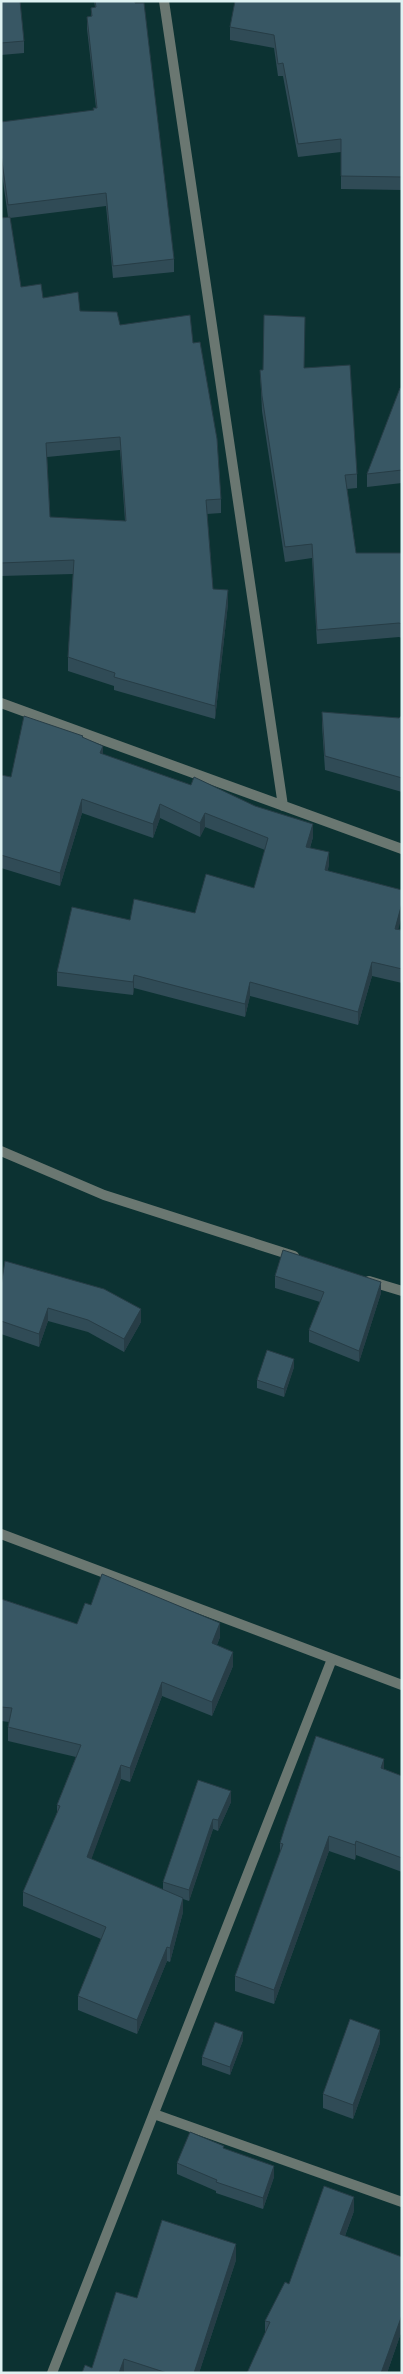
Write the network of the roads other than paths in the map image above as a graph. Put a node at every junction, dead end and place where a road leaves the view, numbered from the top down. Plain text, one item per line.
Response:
1 (164, 1) edge
2 (1, 703) edge
3 (283, 806) junction
4 (402, 850) edge
5 (1, 1151) edge
6 (309, 1261) edge
7 (355, 1276) edge
8 (402, 1291) edge
9 (1, 1534) edge
10 (332, 1659) junction
11 (402, 1685) edge
12 (154, 2114) junction
13 (402, 2202) edge
14 (52, 2373) edge

1 - 3 street
2 - 3 street
3 - 4 street
5 - 6 street
7 - 8 street
9 - 10 street
10 - 11 street
10 - 12 street
12 - 13 street
12 - 14 street

